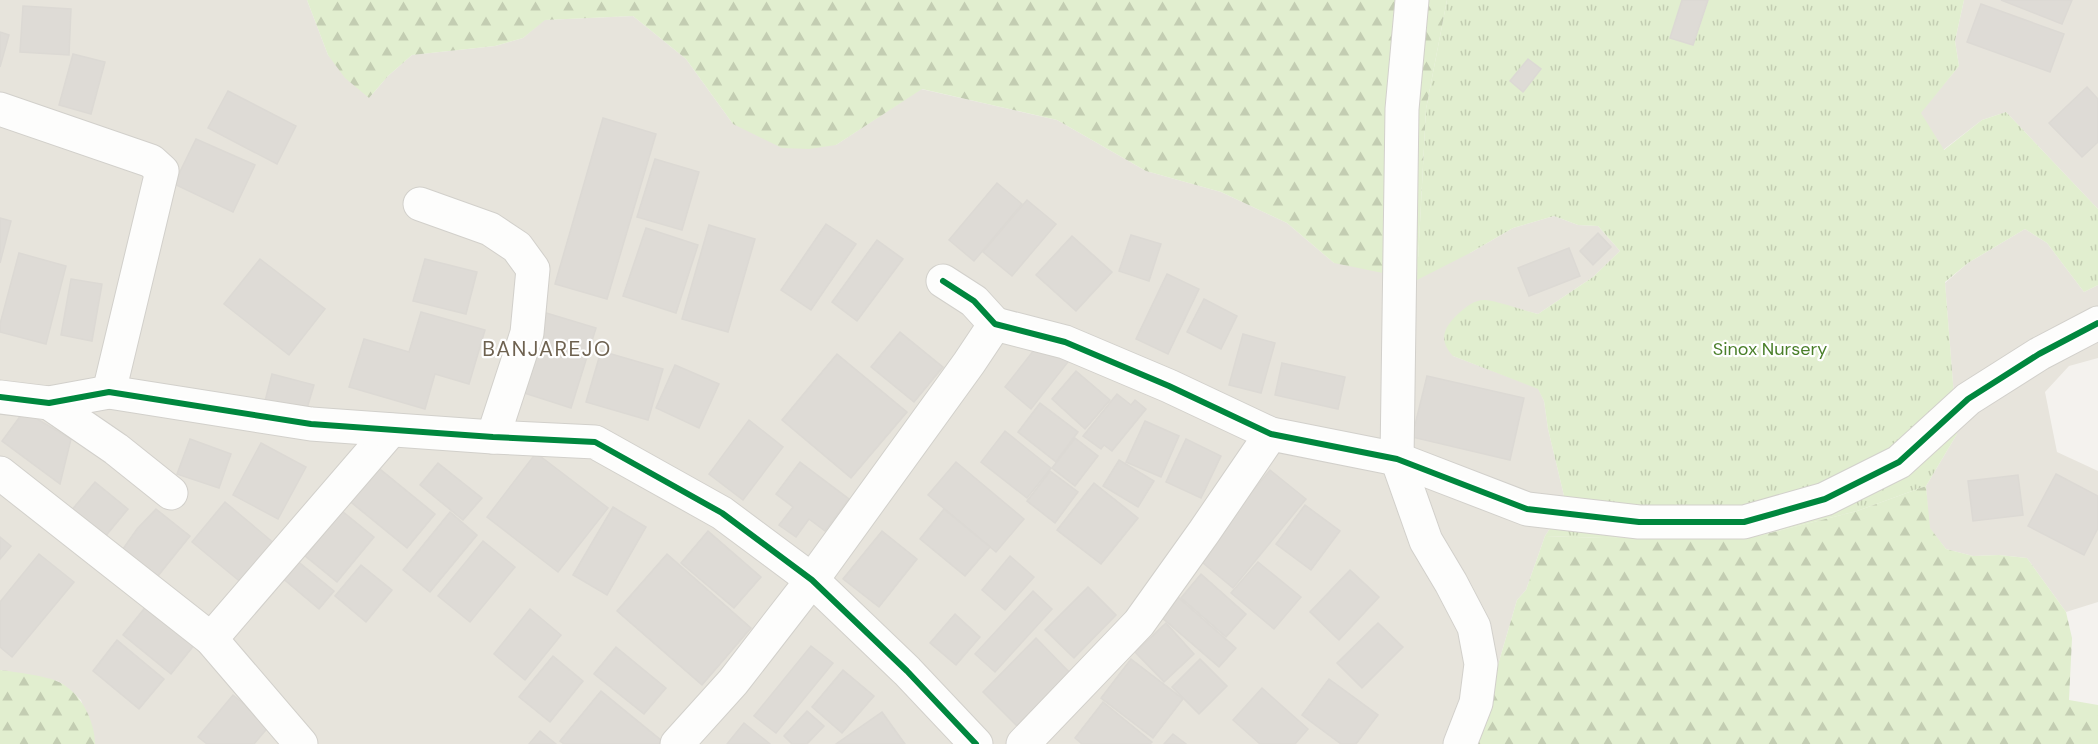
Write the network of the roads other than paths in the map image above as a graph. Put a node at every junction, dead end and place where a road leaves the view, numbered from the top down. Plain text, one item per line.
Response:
1 (1412, 0) edge
2 (0, 109) edge
3 (420, 204) dead end
4 (943, 281) dead end
5 (2097, 323) edge
6 (995, 324) junction
7 (109, 392) junction
8 (0, 397) edge
9 (49, 403) junction
10 (391, 430) junction
11 (1270, 434) junction
12 (493, 437) junction
13 (1397, 459) junction
14 (0, 473) edge
15 (171, 493) dead end
16 (812, 580) junction
17 (211, 639) junction
18 (301, 744) edge
19 (677, 744) edge
20 (976, 744) edge
21 (1023, 744) edge
22 (1460, 744) edge

1 - 13 street
2 - 7 street
3 - 12 street
4 - 6 street
5 - 13 street
6 - 11 street
6 - 16 street
7 - 9 street
7 - 10 street
8 - 9 street
9 - 15 street
10 - 12 street
10 - 17 street
11 - 13 street
11 - 21 street
12 - 16 street
13 - 22 street
14 - 17 street
16 - 19 street
16 - 20 street
17 - 18 street

